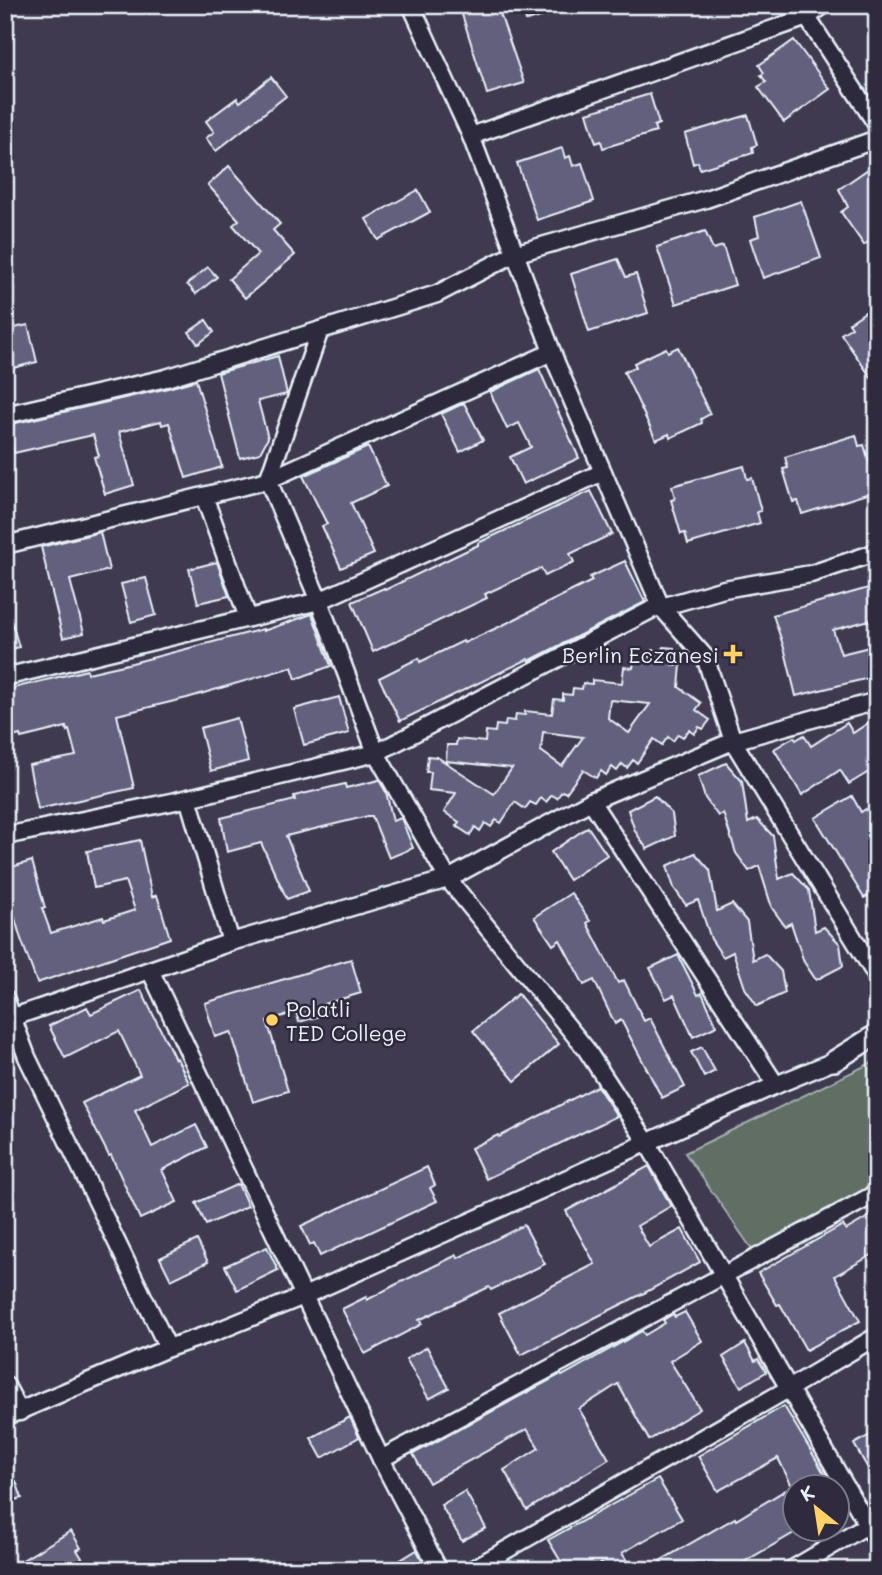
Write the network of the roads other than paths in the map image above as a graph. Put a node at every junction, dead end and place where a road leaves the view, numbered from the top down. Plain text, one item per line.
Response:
1 (411, 5) edge
2 (824, 5) edge
3 (803, 11) edge
4 (877, 125) edge
5 (471, 136) junction
6 (877, 139) edge
7 (514, 254) junction
8 (320, 330) junction
9 (552, 352) junction
10 (5, 415) edge
11 (603, 472) junction
12 (268, 480) junction
13 (204, 496) junction
14 (5, 545) edge
15 (877, 552) edge
16 (319, 601) junction
17 (661, 607) junction
18 (248, 618) junction
19 (5, 677) edge
20 (877, 701) edge
21 (733, 741) junction
22 (376, 752) junction
23 (188, 798) junction
24 (592, 801) junction
25 (5, 836) edge
26 (448, 879) junction
27 (231, 942) junction
28 (151, 972) junction
29 (877, 977) edge
30 (5, 998) edge
31 (8, 1019) edge
32 (877, 1034) edge
33 (877, 1047) edge
34 (834, 1061) junction
35 (776, 1085) junction
36 (648, 1144) junction
37 (877, 1193) edge
38 (724, 1277) junction
39 (306, 1295) junction
40 (877, 1336) edge
41 (168, 1348) junction
42 (5, 1384) edge
43 (789, 1389) junction
44 (13, 1415) edge
45 (381, 1459) junction
46 (872, 1522) edge
47 (877, 1541) edge
48 (439, 1570) edge
49 (471, 1570) edge
50 (791, 1570) edge

1 - 5 street
2 - 3 street
3 - 4 street
3 - 5 street
5 - 7 street
6 - 7 street
7 - 8 street
7 - 9 street
8 - 10 street
8 - 12 street
9 - 11 street
9 - 12 street
11 - 16 street
11 - 17 street
12 - 13 street
12 - 16 street
13 - 14 street
13 - 18 street
15 - 17 street
16 - 18 street
16 - 22 street
17 - 21 street
17 - 22 street
18 - 19 street
20 - 21 street
21 - 24 street
21 - 29 street
22 - 23 street
22 - 26 street
23 - 25 street
23 - 27 street
24 - 26 street
24 - 35 street
26 - 27 street
26 - 36 street
27 - 28 street
28 - 31 street
28 - 39 street
30 - 31 street
31 - 41 street
32 - 34 street
33 - 34 street
34 - 35 street
35 - 36 street
36 - 38 street
36 - 39 street
37 - 38 street
38 - 43 street
38 - 45 street
39 - 41 street
39 - 45 street
40 - 43 street
41 - 44 street
42 - 44 street
43 - 46 street
43 - 49 street
45 - 48 street
46 - 47 street
46 - 50 street

